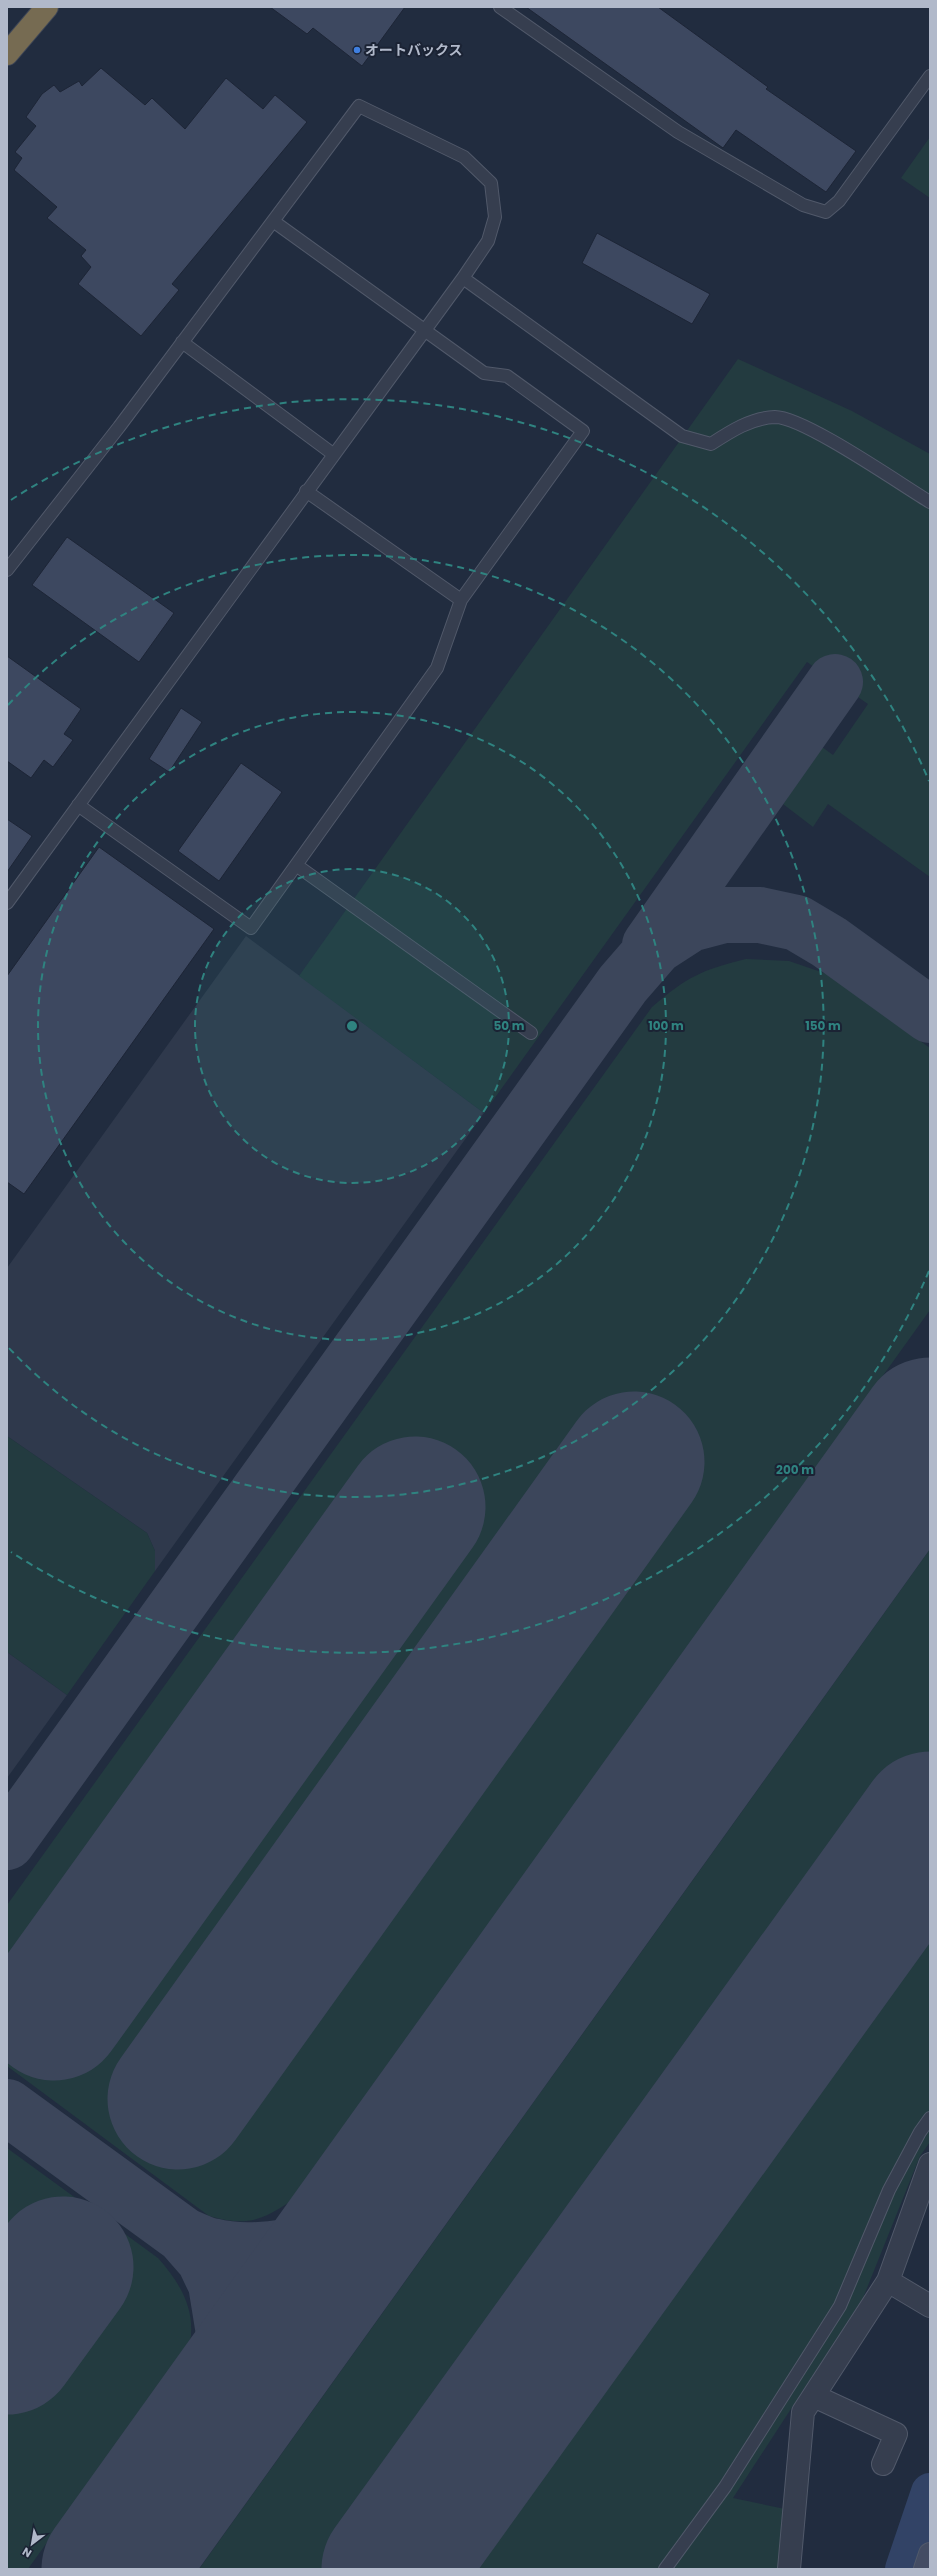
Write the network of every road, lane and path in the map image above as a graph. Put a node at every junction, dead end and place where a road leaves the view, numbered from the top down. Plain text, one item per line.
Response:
1 (47, 7) edge
2 (500, 7) edge
3 (7, 54) edge
4 (930, 76) edge
5 (273, 221) junction
6 (463, 278) junction
7 (424, 330) junction
8 (182, 342) junction
9 (333, 454) junction
10 (306, 491) junction
11 (930, 502) edge
12 (7, 570) edge
13 (461, 600) junction
14 (78, 805) junction
15 (296, 865) junction
16 (7, 903) edge
17 (531, 1033) dead end
18 (930, 2118) edge
19 (930, 2164) edge
20 (888, 2281) junction
21 (930, 2306) edge
22 (814, 2396) junction
23 (883, 2464) dead end
24 (930, 2554) edge
25 (666, 2569) edge
26 (789, 2569) edge
27 (925, 2569) edge

1 - 3 highway
2 - 4 lane
5 - 6 lane
5 - 7 lane
5 - 8 lane
6 - 7 lane
6 - 11 lane
7 - 9 lane
7 - 13 lane
8 - 9 lane
8 - 12 lane
9 - 10 lane
10 - 13 lane
10 - 14 lane
13 - 15 lane
14 - 15 lane
14 - 16 lane
15 - 17 lane
18 - 25 lane
19 - 20 street
20 - 21 street
20 - 22 street
22 - 23 street
22 - 26 street
24 - 27 street

